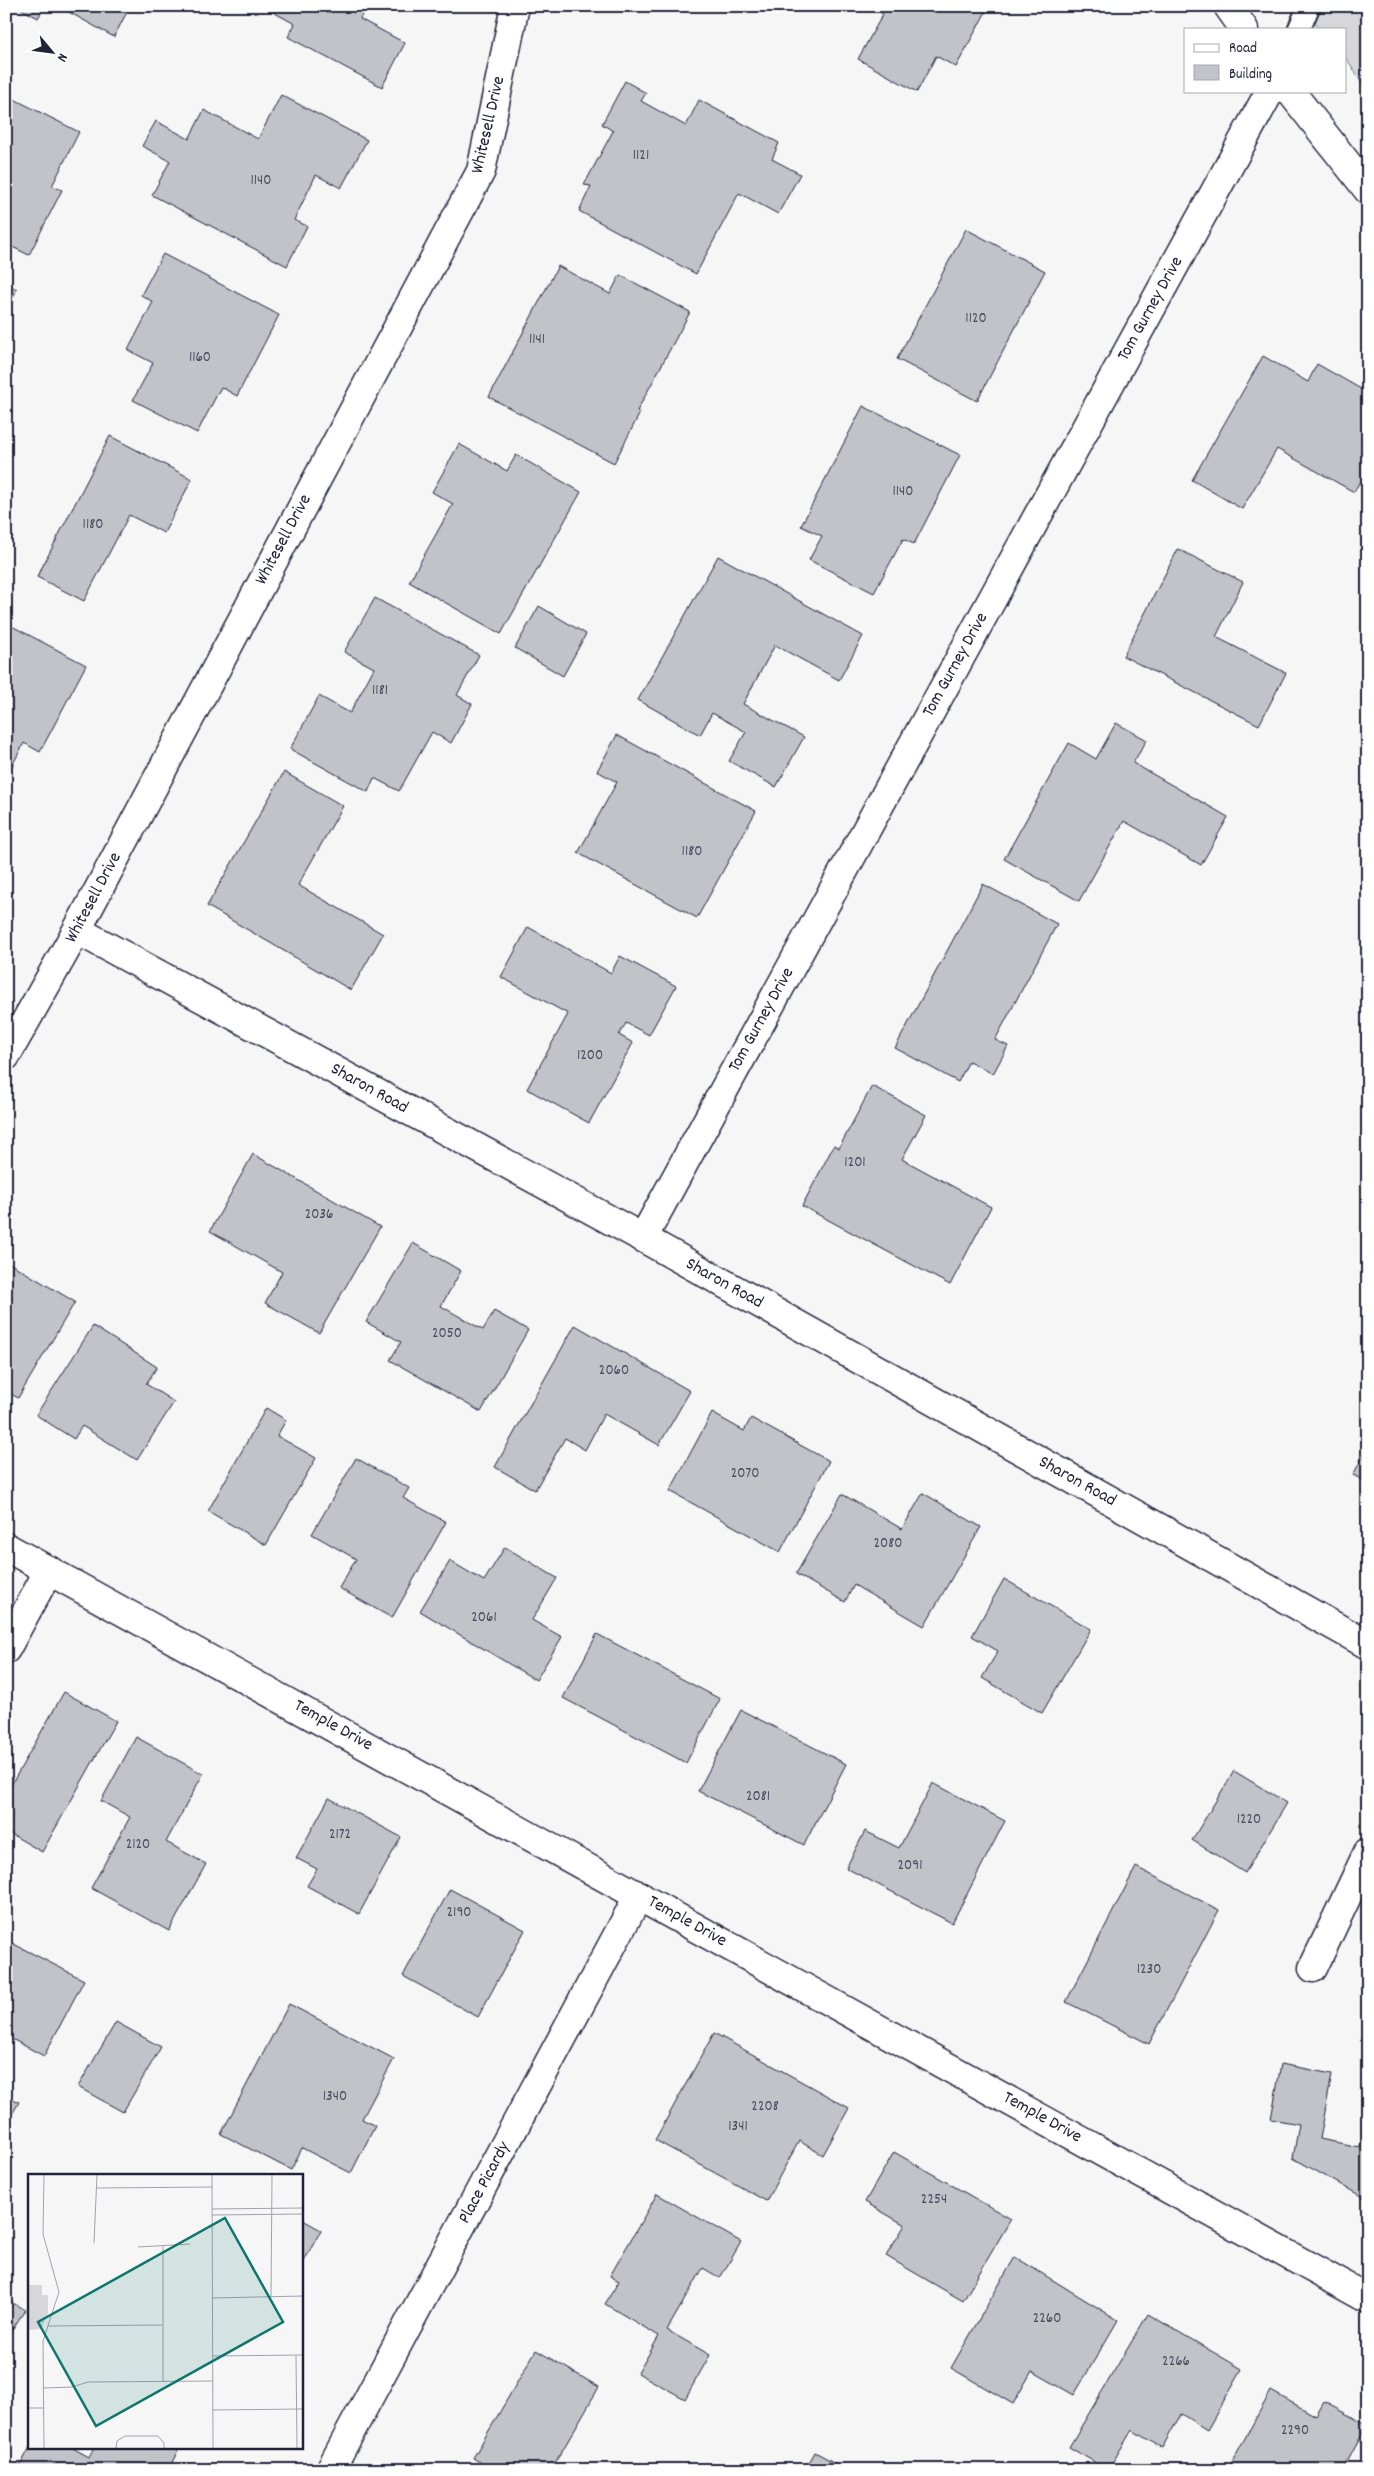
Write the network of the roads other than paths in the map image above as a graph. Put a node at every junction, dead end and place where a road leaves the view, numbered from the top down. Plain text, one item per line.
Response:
1 (515, 6) edge
2 (1228, 6) edge
3 (1309, 6) edge
4 (1243, 28) edge
5 (1299, 28) edge
6 (1269, 92) edge
7 (1291, 92) edge
8 (1368, 190) edge
9 (77, 930) junction
10 (6, 1056) edge
11 (643, 1238) junction
12 (6, 1546) edge
13 (49, 1570) junction
14 (1368, 1645) edge
15 (6, 1648) edge
16 (1368, 1852) edge
17 (639, 1895) junction
18 (1313, 1968) dead end
19 (1368, 2299) edge
20 (330, 2470) edge

1 - 9 street, Whitesell Drive
2 - 4 street
3 - 5 lane
6 - 11 street, Tom Gurney Drive
7 - 8 street
9 - 10 street, Whitesell Drive
9 - 11 street, Sharon Road
11 - 14 street, Sharon Road
12 - 13 street, Temple Drive
13 - 15 street
13 - 17 street, Temple Drive
16 - 18 street
17 - 19 street, Temple Drive
17 - 20 street, Place Picardy

